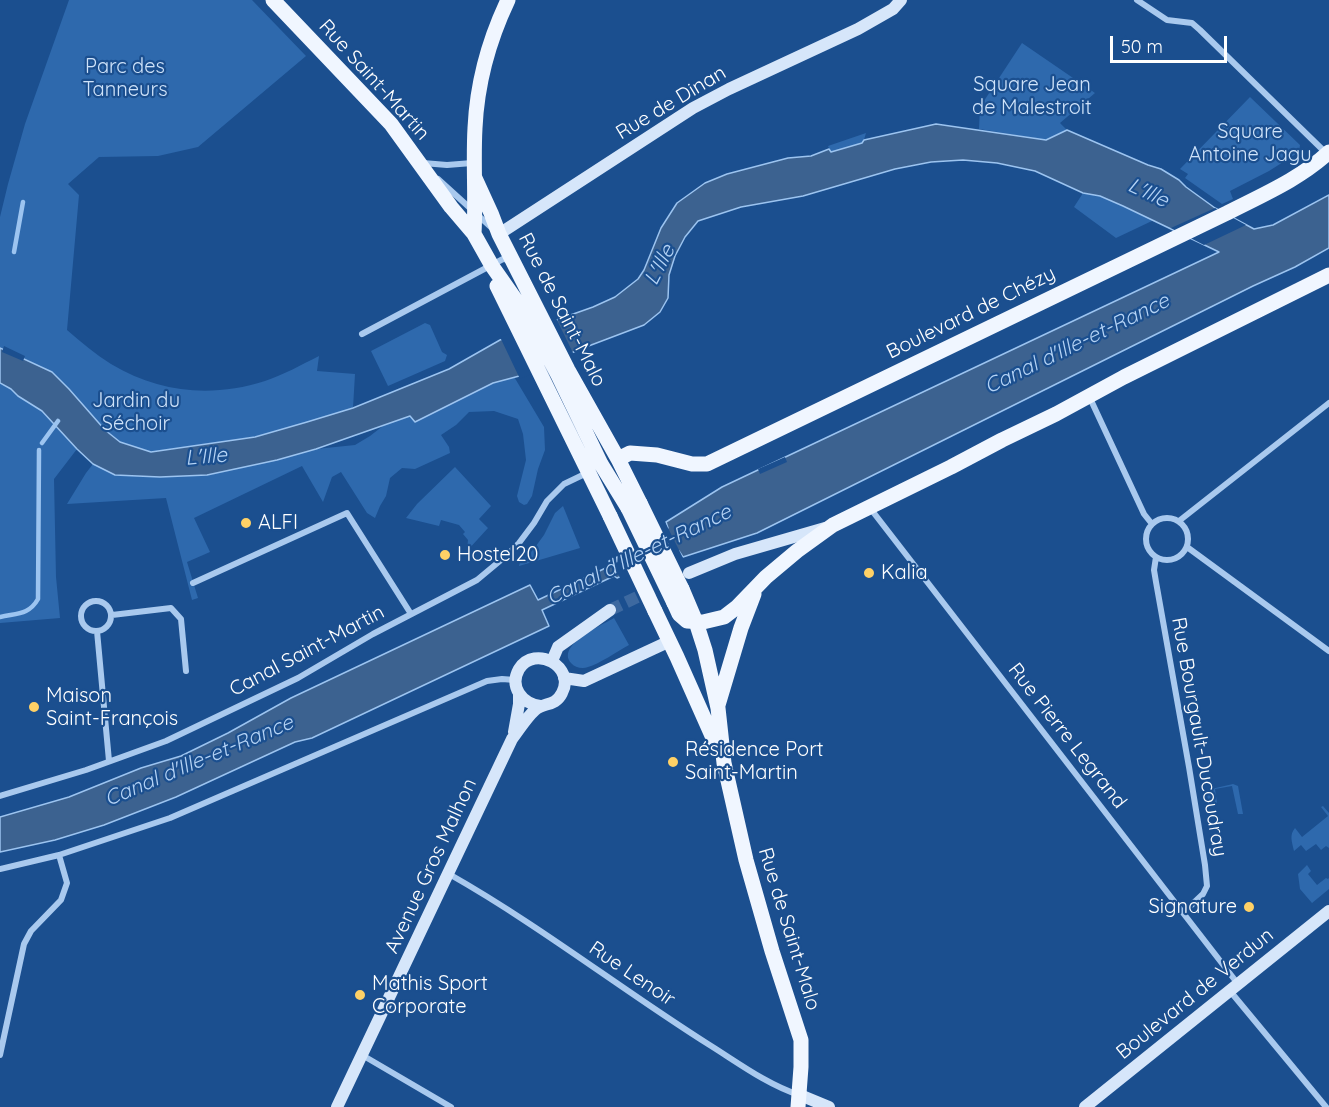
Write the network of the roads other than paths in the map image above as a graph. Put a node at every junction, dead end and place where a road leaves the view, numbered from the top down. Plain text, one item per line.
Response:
1 (273, 0) edge
2 (508, 0) edge
3 (901, 0) edge
4 (1137, 0) edge
5 (1328, 153) edge
6 (419, 163) junction
7 (475, 170) junction
8 (475, 212) junction
9 (474, 234) junction
10 (496, 238) junction
11 (489, 250) dead end
12 (512, 261) junction
13 (492, 266) junction
14 (1329, 275) edge
15 (525, 312) junction
16 (362, 334) dead end
17 (556, 375) junction
18 (1089, 396) junction
19 (1329, 402) edge
20 (618, 459) junction
21 (599, 470) junction
22 (634, 505) junction
23 (869, 507) junction
24 (1179, 521) junction
25 (1152, 524) junction
26 (833, 525) junction
27 (1187, 548) junction
28 (1156, 557) junction
29 (689, 573) dead end
30 (766, 578) junction
31 (194, 583) dead end
32 (610, 610) tunnel mouth
33 (411, 614) junction
34 (112, 615) junction
35 (696, 622) junction
36 (98, 631) junction
37 (670, 641) junction
38 (1329, 651) edge
39 (552, 661) junction
40 (186, 671) dead end
41 (564, 678) junction
42 (516, 680) junction
43 (519, 694) junction
44 (540, 706) junction
45 (718, 708) junction
46 (512, 739) junction
47 (109, 761) junction
48 (724, 763) junction
49 (0, 796) edge
50 (59, 855) junction
51 (0, 869) edge
52 (449, 873) junction
53 (1329, 911) edge
54 (1183, 913) junction
55 (1234, 988) junction
56 (0, 1055) edge
57 (362, 1055) junction
58 (799, 1101) edge
59 (337, 1107) edge
60 (452, 1107) edge
61 (829, 1107) edge
62 (1085, 1107) edge
63 (1326, 1107) edge

1 - 6 main road, Rue Saint-Martin
2 - 7 main road, Rue de Saint-Malo
3 - 10 street, Rue de Dinan
4 - 5 street
5 - 20 main road, Boulevard de Chézy
6 - 7 street
6 - 8 street, Rue Saint-Martin
6 - 9 main road, Rue Saint-Martin
7 - 8 main road, Rue de Saint-Malo
7 - 10 main road, Rue de Saint-Malo
8 - 9 main road, Rue de Saint-Malo
8 - 10 street, Rue Saint-Martin
9 - 13 main road, Rue de Saint-Malo
10 - 12 main road, Rue de Saint-Malo
11 - 13 street
12 - 13 street
12 - 15 main road, Rue de Saint-Malo
13 - 15 main road, Rue de Saint-Malo
13 - 16 street
14 - 18 main road
15 - 17 main road, Rue de Saint-Malo
17 - 20 main road, Rue de Saint-Malo
17 - 21 main road, Rue de Saint-Malo
18 - 23 main road
18 - 25 street
19 - 24 street
20 - 21 main road, Rue de Saint-Malo
20 - 22 main road, Rue de Saint-Malo
21 - 22 main road, Rue de Saint-Malo
21 - 33 street, Canal Saint-Martin
21 - 37 main road, Rue de Saint-Malo, bridge
22 - 35 main road, Rue de Saint-Malo, bridge
22 - 35 main road, Rue de Saint-Malo, bridge
23 - 26 main road
23 - 54 street, Rue Pierre Legrand
24 - 25 street
24 - 27 street
25 - 28 street, Rue Bourgault-Ducoudray
26 - 29 street
26 - 30 main road
27 - 28 street
27 - 38 street
28 - 54 street, Rue Bourgault-Ducoudray
30 - 35 main road
30 - 45 main road
31 - 33 street
32 - 39 street
33 - 47 street, Canal Saint-Martin
34 - 36 street
34 - 36 street
34 - 40 street
35 - 45 main road, Rue de Saint-Malo
36 - 47 street
37 - 41 street
37 - 48 main road, Rue de Saint-Malo
39 - 41 street
39 - 42 street
41 - 44 street
42 - 43 street
42 - 50 street
43 - 44 street
43 - 46 street, Avenue Gros Malhon
44 - 46 street, Avenue Gros Malhon
45 - 48 main road, Rue de Saint-Malo
46 - 52 street, Avenue Gros Malhon
47 - 49 street, Canal Saint-Martin
48 - 58 main road, Rue de Saint-Malo
50 - 51 street
50 - 56 street
52 - 57 street, Avenue Gros Malhon
52 - 58 street, Rue Lenoir
53 - 55 street, Boulevard de Verdun
54 - 55 street, Rue Pierre Legrand
55 - 62 street, Boulevard de Verdun
55 - 63 street, Rue Pierre Legrand
57 - 59 street, Avenue Gros Malhon
57 - 60 street
58 - 61 street

